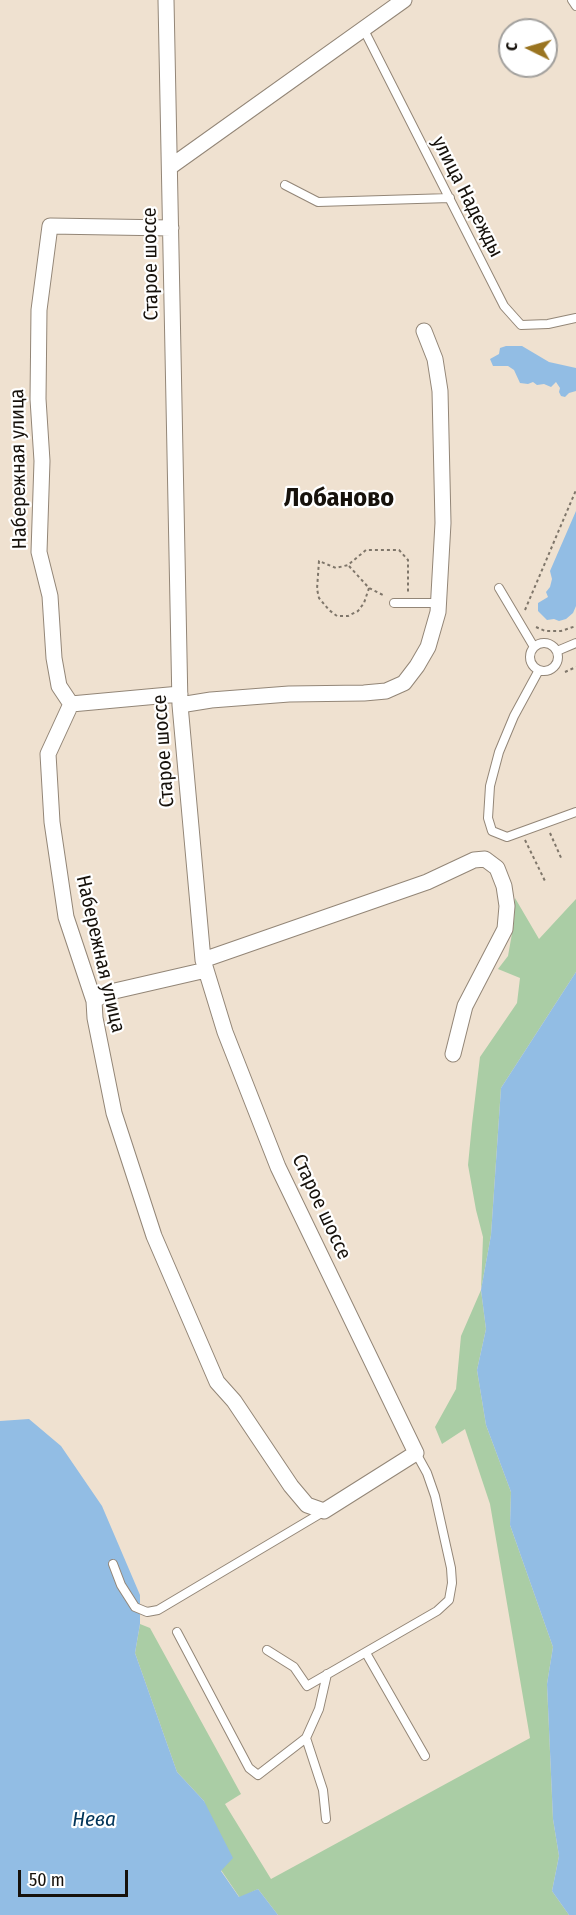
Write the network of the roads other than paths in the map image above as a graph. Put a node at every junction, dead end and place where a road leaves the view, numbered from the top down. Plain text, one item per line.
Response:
1 (166, 0) edge
2 (404, 0) edge
3 (572, 0) edge
4 (576, 6) edge
5 (364, 30) junction
6 (170, 166) junction
7 (285, 185) dead end
8 (450, 198) junction
9 (171, 228) junction
10 (576, 318) edge
11 (424, 331) dead end
12 (499, 588) dead end
13 (394, 603) road end
14 (439, 603) junction
15 (576, 643) edge
16 (534, 647) junction
17 (557, 651) junction
18 (539, 670) junction
19 (180, 700) junction
20 (71, 704) junction
21 (576, 812) edge
22 (204, 965) junction
23 (94, 1001) junction
24 (453, 1054) dead end
25 (416, 1453) junction
26 (324, 1511) junction
27 (113, 1564) dead end
28 (177, 1632) dead end
29 (267, 1650) dead end
30 (366, 1653) junction
31 (327, 1674) junction
32 (306, 1738) junction
33 (425, 1756) dead end
34 (326, 1819) dead end

1 - 6 street, Старое шоссе
2 - 5 street
3 - 4 lane
5 - 6 street
5 - 8 lane, улица Надежды
6 - 9 street, Старое шоссе
7 - 8 lane
8 - 10 lane, улица Надежды
9 - 19 street, Старое шоссе
9 - 20 street, Набережная улица
11 - 14 street
12 - 16 lane
13 - 14 lane
14 - 19 street
15 - 17 lane
16 - 17 lane
16 - 18 lane
17 - 18 lane
18 - 21 lane
19 - 20 street
19 - 22 street, Старое шоссе
20 - 23 street, Набережная улица
22 - 23 street
22 - 24 street
22 - 25 street, Старое шоссе
23 - 26 street, Набережная улица
25 - 26 street
25 - 30 lane
26 - 27 lane
28 - 32 lane
29 - 31 lane
30 - 31 lane
30 - 33 lane
31 - 32 lane
32 - 34 lane

